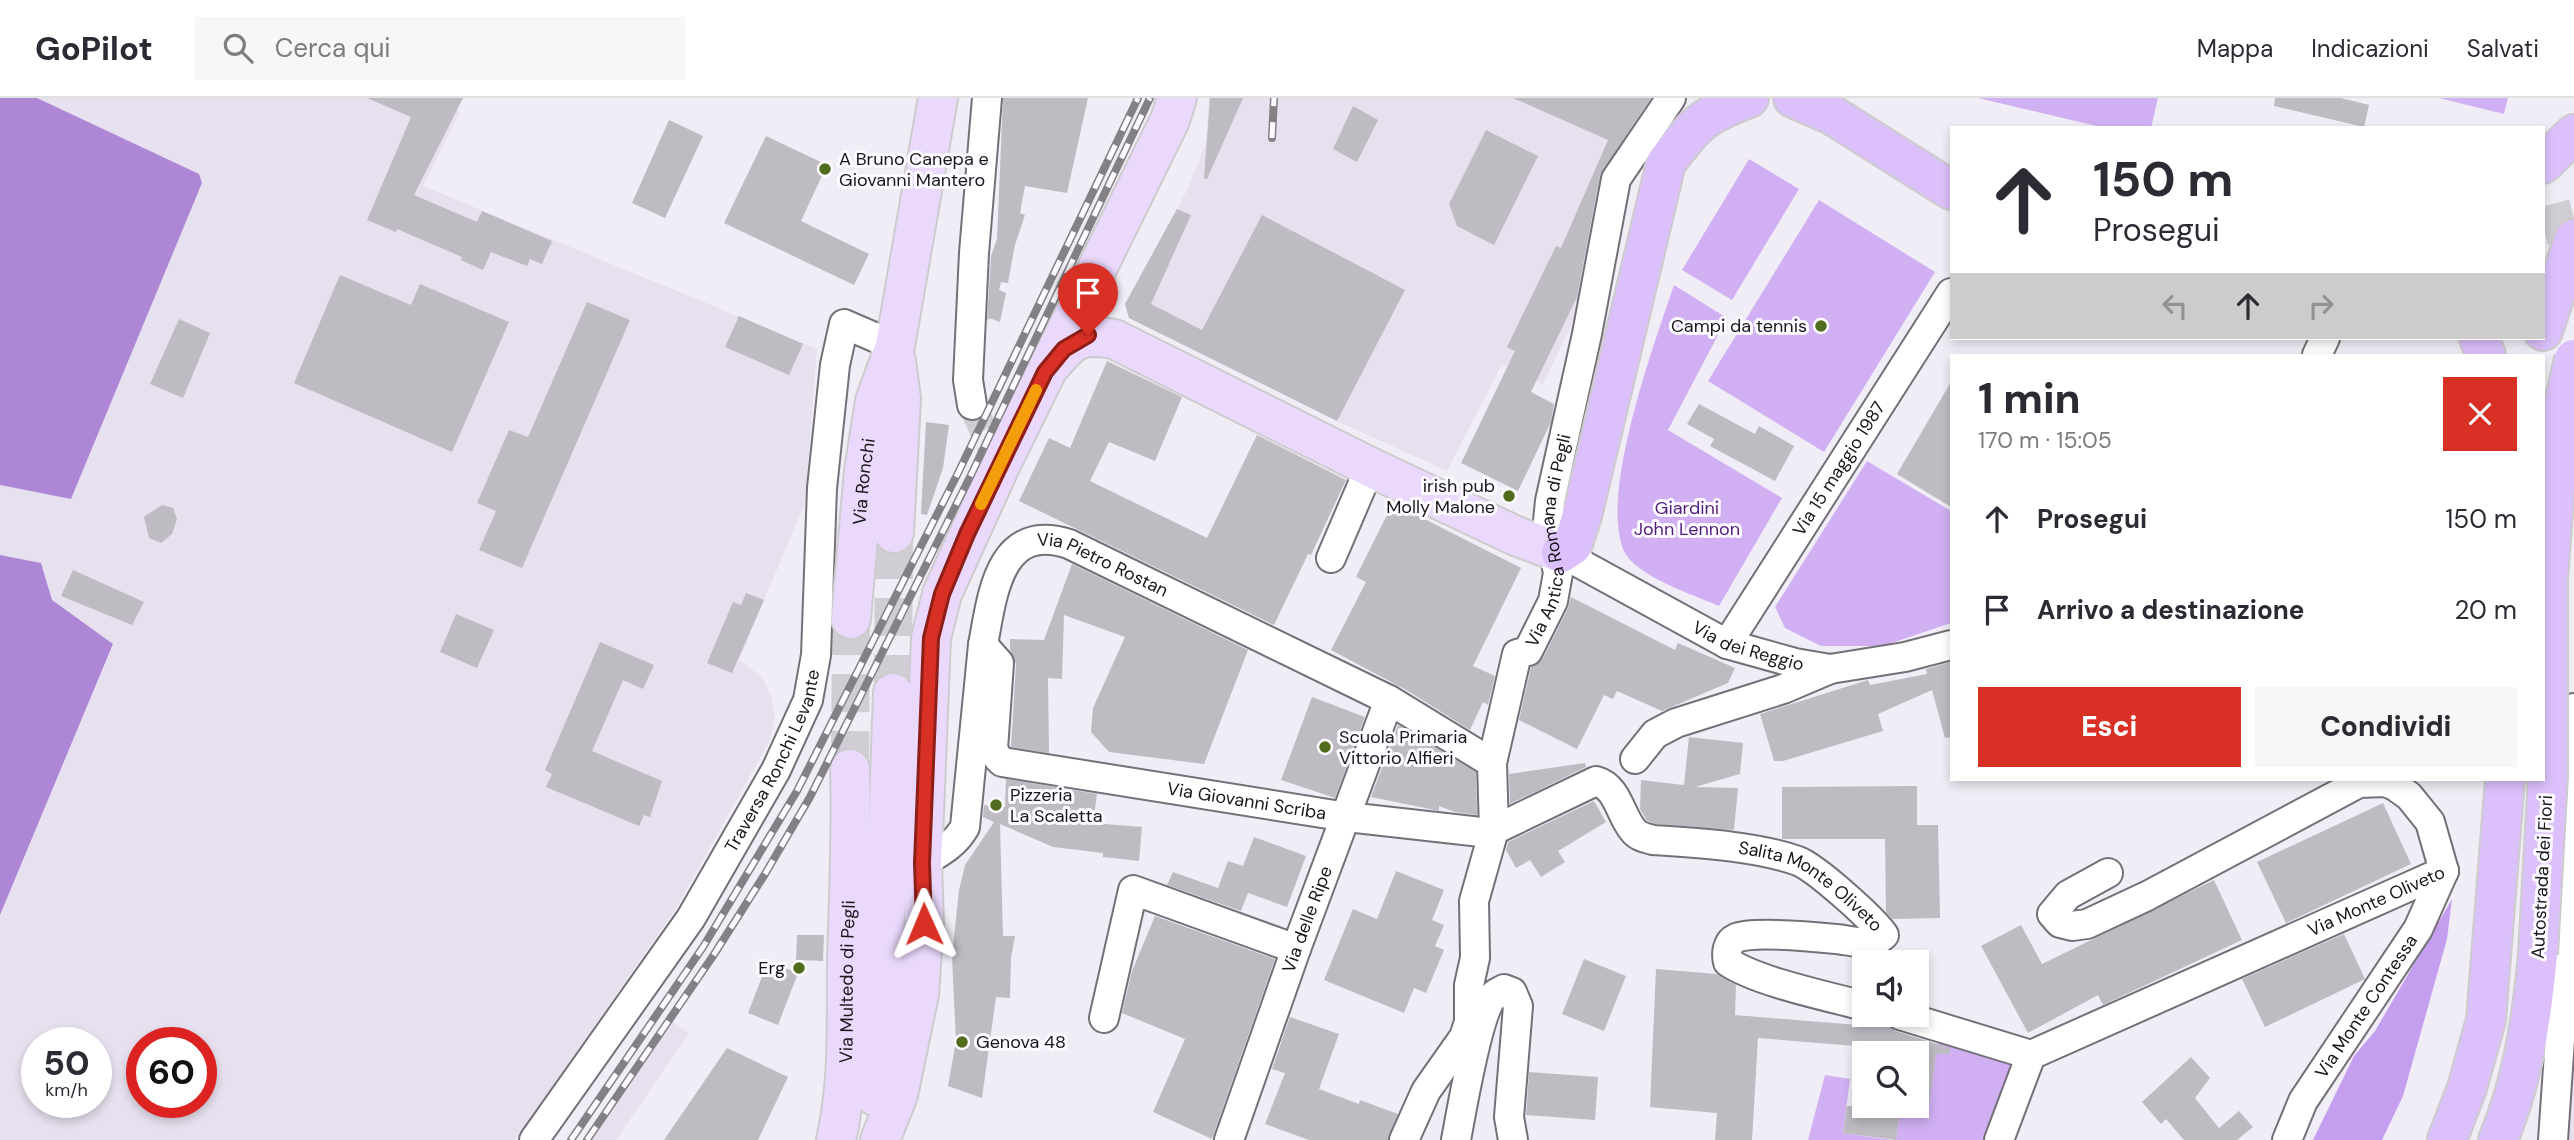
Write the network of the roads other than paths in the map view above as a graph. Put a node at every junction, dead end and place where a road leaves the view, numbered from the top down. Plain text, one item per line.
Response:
1 (937, 98) edge
2 (987, 98) edge
3 (1177, 98) edge
4 (1671, 98) edge
5 (1749, 98) edge
6 (1793, 98) edge
7 (2574, 134) edge
8 (2545, 161) edge
9 (1950, 189) edge
10 (2574, 239) edge
11 (1104, 255) junction
12 (1950, 295) edge
13 (2545, 325) edge
14 (1114, 339) junction
15 (895, 346) junction
16 (2574, 359) edge
17 (1045, 372) junction
18 (972, 405) tunnel mouth
19 (1370, 467) junction
20 (894, 533) tunnel mouth
21 (1558, 552) junction
22 (1331, 558) dead end
23 (851, 620) tunnel mouth
24 (1727, 644) junction
25 (983, 645) junction
26 (1950, 645) edge
27 (1830, 669) junction
28 (893, 693) tunnel mouth
29 (1389, 700) junction
30 (2574, 708) edge
31 (1635, 759) dead end
32 (1492, 763) junction
33 (850, 769) tunnel mouth
34 (2486, 781) edge
35 (2505, 781) edge
36 (1346, 817) junction
37 (851, 823) junction
38 (1494, 830) junction
39 (922, 863) junction
40 (2444, 872) junction
41 (2108, 873) dead end
42 (924, 924) junction
43 (884, 944) junction
44 (1296, 949) junction
45 (2493, 953) junction
46 (1852, 1003) edge
47 (1104, 1018) dead end
48 (1929, 1024) edge
49 (2031, 1055) junction
50 (534, 1140) edge
51 (836, 1140) edge
52 (862, 1140) edge
53 (880, 1140) edge
54 (1229, 1140) edge
55 (1404, 1140) edge
56 (1457, 1140) edge
57 (1513, 1140) edge
58 (1999, 1140) edge
59 (2287, 1140) edge
60 (2446, 1140) edge
61 (2498, 1140) edge
62 (2553, 1140) edge

1 - 15 main road, Via Ronchi
2 - 18 street
3 - 11 main road
4 - 21 street, Via Antica Romana di Pegli
5 - 21 highway
6 - 9 highway
7 - 8 highway
10 - 13 highway
11 - 14 main road
11 - 17 main road
12 - 24 street, Via 15 maggio 1987
14 - 17 main road
14 - 19 main road
15 - 20 main road, Via Ronchi
15 - 23 main road, Via Ronchi
15 - 50 street, Traversa Ronchi Levante
16 - 61 highway, Autostrada dei Fiori, bridge
17 - 39 main road
19 - 21 main road
19 - 22 street
21 - 24 street, Via dei Reggio
21 - 32 street, Via Antica Romana di Pegli
24 - 27 street, Via dei Reggio
25 - 29 street, Via Pietro Rostan
25 - 36 street, Via Giovanni Scriba
25 - 39 street, Via Pietro Rostan
26 - 27 street, Via dei Reggio
27 - 31 street
28 - 43 main road
29 - 32 street, Via Pietro Rostan
29 - 36 street, Via delle Ripe
30 - 62 street
32 - 38 street, Via Antica Romana di Pegli
33 - 37 main road, Via Multedo di Pegli
34 - 45 highway
35 - 45 highway
36 - 38 street, Via Giovanni Scriba
36 - 44 street, Via delle Ripe
37 - 43 main road, Via Multedo di Pegli
37 - 51 main road, Via Multedo di Pegli
38 - 46 street, Salita Monte Oliveto
38 - 55 street, Via Antica Romana di Pegli
39 - 42 main road
40 - 41 street, Via Monte Oliveto
40 - 49 street, Via Monte Oliveto
40 - 59 street, Via Monte Contessa
42 - 43 main road, Via Multedo di Pegli
42 - 53 main road
43 - 52 main road, Via Multedo di Pegli
44 - 47 street
44 - 54 street, Via delle Ripe
45 - 60 highway
48 - 49 street
49 - 58 street
56 - 57 street

